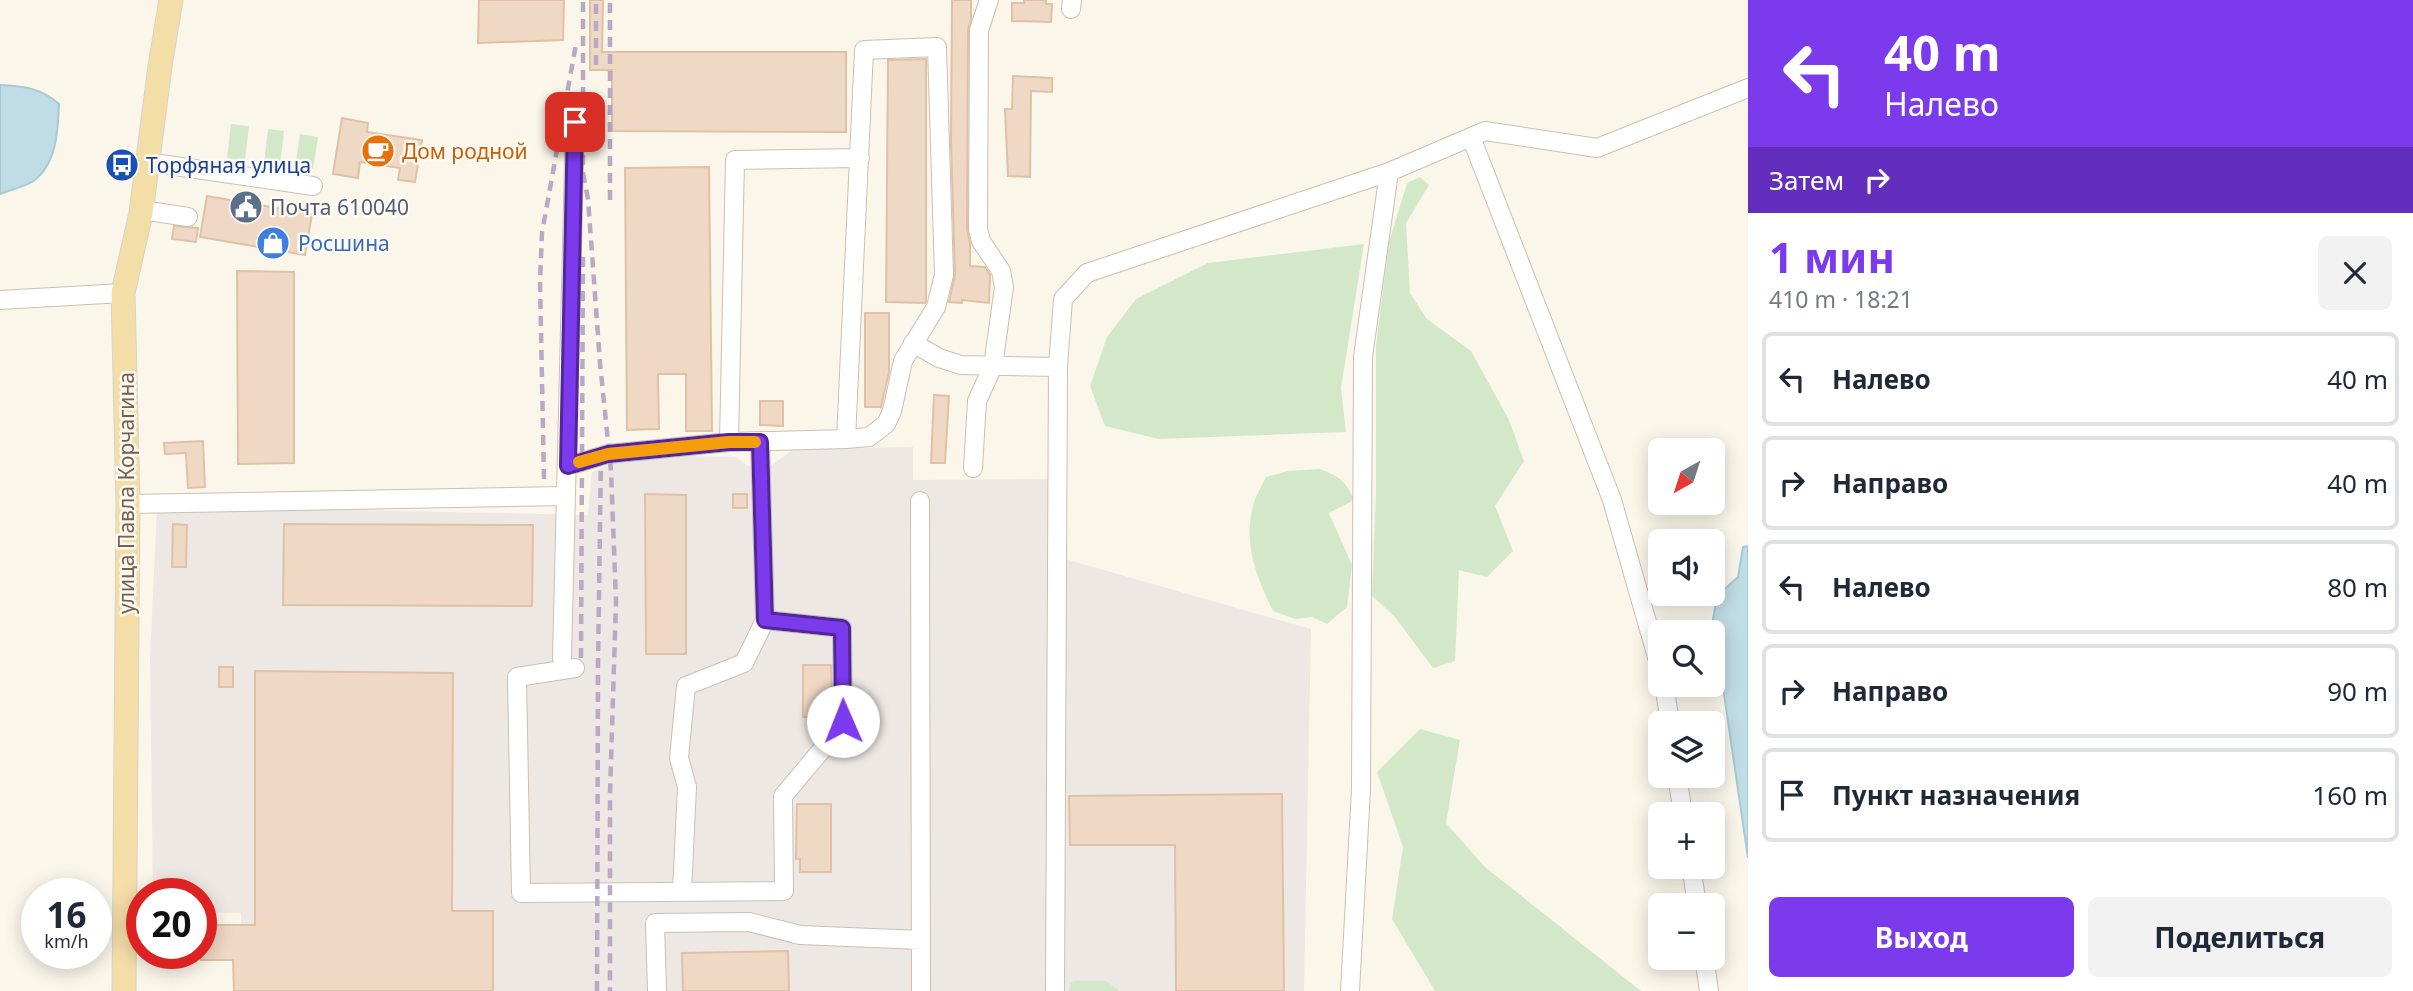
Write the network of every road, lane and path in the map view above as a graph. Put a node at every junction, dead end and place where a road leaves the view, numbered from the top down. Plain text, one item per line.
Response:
1 (171, 0) edge
2 (989, 0) edge
3 (1748, 88) edge
4 (575, 122) dead end
5 (1471, 137) junction
6 (860, 158) junction
7 (147, 162) junction
8 (1388, 172) junction
9 (313, 186) dead end
10 (142, 211) junction
11 (188, 217) dead end
12 (123, 293) junction
13 (0, 300) edge
14 (913, 343) junction
15 (993, 366) junction
16 (1058, 367) junction
17 (846, 439) junction
18 (729, 442) junction
19 (760, 442) junction
20 (568, 466) junction
21 (973, 468) dead end
22 (566, 496) junction
23 (920, 501) dead end
24 (128, 504) junction
25 (765, 620) junction
26 (1648, 626) edge
27 (682, 892) junction
28 (922, 940) junction
29 (1706, 970) edge
30 (124, 991) edge
31 (657, 991) edge
32 (920, 991) edge
33 (1055, 991) edge
34 (1350, 991) edge
35 (1709, 991) edge

1 - 7 main road, улица Павла Корчагина
2 - 15 street
3 - 5 street
4 - 20 street
5 - 8 street
5 - 26 street
6 - 14 street
6 - 17 street
6 - 18 street
7 - 9 street
7 - 10 main road, улица Павла Корчагина
8 - 16 street
8 - 34 street
10 - 11 street
10 - 12 main road, улица Павла Корчагина
12 - 13 street
12 - 24 main road, улица Павла Корчагина
14 - 15 street
14 - 17 street
15 - 16 street
15 - 21 street
16 - 33 street
17 - 19 street
18 - 19 street
18 - 20 street
19 - 25 street
20 - 22 street
22 - 24 street
22 - 27 street
23 - 28 street
24 - 30 main road, улица Павла Корчагина
25 - 27 street
25 - 27 street
28 - 31 street
28 - 32 street
29 - 35 street

